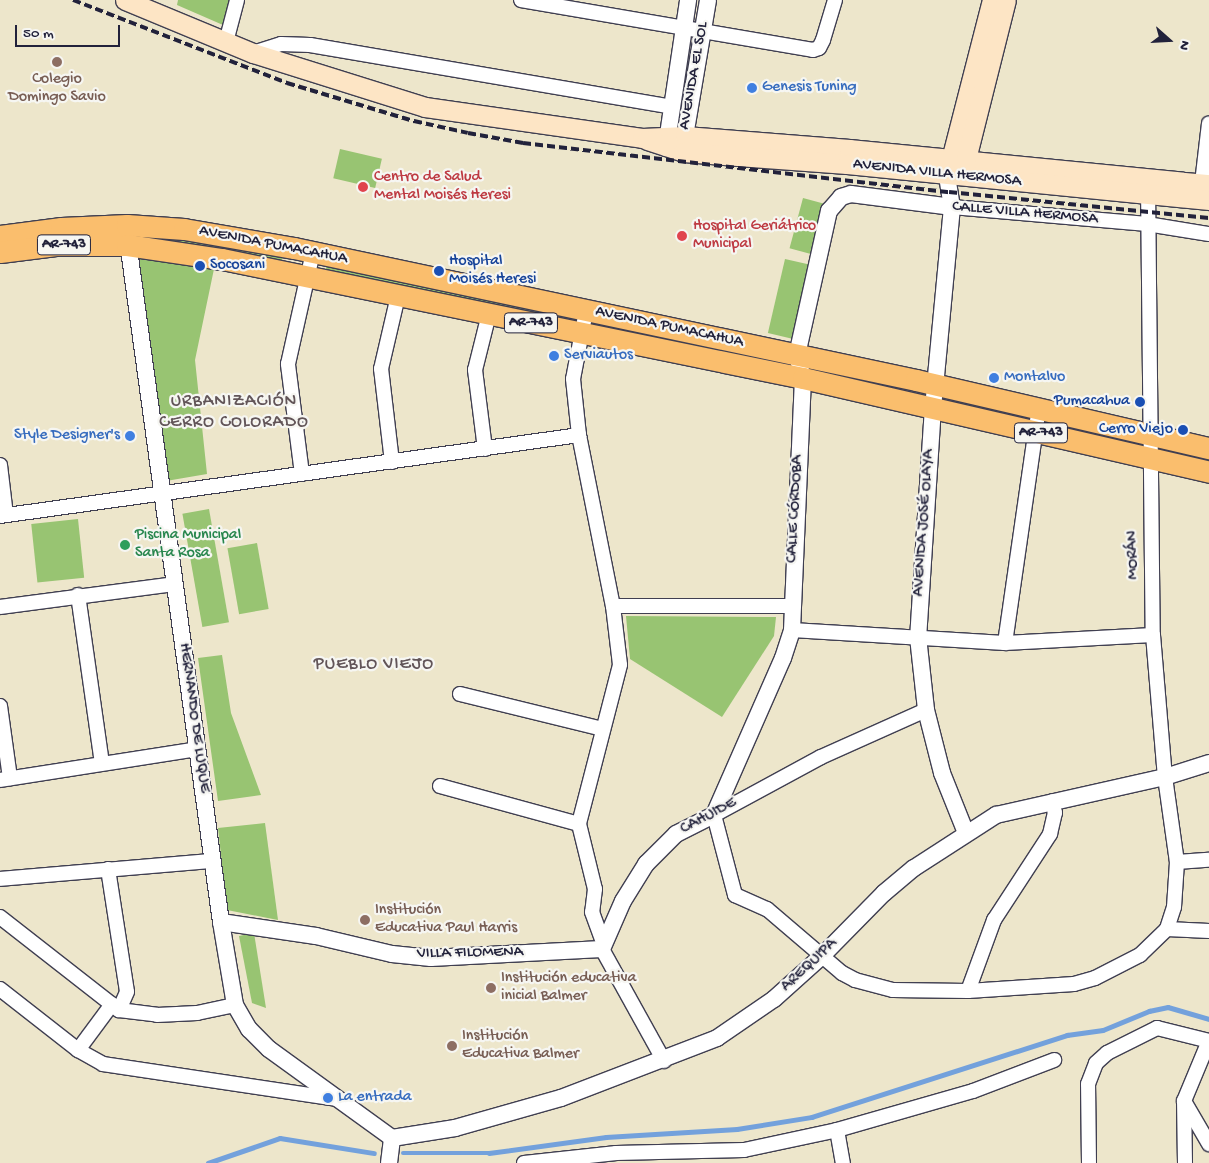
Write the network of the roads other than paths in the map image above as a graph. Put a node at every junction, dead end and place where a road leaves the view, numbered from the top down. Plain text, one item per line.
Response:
1 (125, 0) edge
2 (237, 0) edge
3 (688, 0) edge
4 (708, 0) edge
5 (835, 0) edge
6 (992, 0) edge
7 (1006, 0) edge
8 (528, 1) edge
9 (684, 28) junction
10 (702, 31) junction
11 (226, 42) junction
12 (988, 42) junction
13 (253, 53) junction
14 (671, 108) junction
15 (1209, 123) edge
16 (675, 143) junction
17 (956, 168) junction
18 (1148, 186) junction
19 (1207, 189) edge
20 (840, 197) joint
21 (952, 208) junction
22 (1147, 224) junction
23 (1209, 234) edge
24 (127, 235) junction
25 (0, 236) edge
26 (0, 252) edge
27 (313, 252) junction
28 (308, 276) junction
29 (398, 296) junction
30 (586, 311) junction
31 (489, 314) junction
32 (652, 324) junction
33 (581, 334) junction
34 (647, 348) junction
35 (797, 355) junction
36 (802, 378) junction
37 (935, 384) junction
38 (933, 407) junction
39 (1038, 408) junction
40 (1035, 432) junction
41 (1150, 435) junction
42 (579, 436) junction
43 (485, 448) junction
44 (1209, 448) edge
45 (1150, 459) junction
46 (392, 462) junction
47 (0, 465) edge
48 (1209, 472) edge
49 (302, 474) junction
50 (162, 494) junction
51 (3, 516) edge
52 (174, 584) junction
53 (78, 595) junction
54 (613, 606) junction
55 (791, 606) junction
56 (0, 607) edge
57 (792, 630) junction
58 (1153, 635) junction
59 (918, 637) junction
60 (1005, 643) junction
61 (460, 694) dead end
62 (0, 706) edge
63 (926, 710) junction
64 (603, 728) junction
65 (197, 748) junction
66 (102, 764) junction
67 (1209, 764) edge
68 (1165, 777) junction
69 (5, 779) edge
70 (440, 786) dead end
71 (1052, 801) junction
72 (714, 815) junction
73 (579, 824) junction
74 (966, 833) junction
75 (1209, 860) edge
76 (212, 861) junction
77 (1177, 862) junction
78 (108, 869) junction
79 (0, 879) edge
80 (0, 917) edge
81 (221, 922) junction
82 (1167, 930) junction
83 (1209, 931) edge
84 (603, 947) junction
85 (822, 956) junction
86 (0, 989) edge
87 (968, 991) junction
88 (236, 1005) junction
89 (116, 1007) junction
90 (1209, 1041) edge
91 (78, 1050) junction
92 (1054, 1060) dead end
93 (664, 1061) junction
94 (337, 1099) junction
95 (1184, 1101) junction
96 (837, 1130) junction
97 (392, 1138) junction
98 (1209, 1144) edge
99 (389, 1163) edge
100 (524, 1163) edge
101 (843, 1163) edge
102 (1089, 1163) edge
103 (1185, 1163) edge

1 - 11 main road, AVENIDA VILLA HERMOSA
2 - 11 street
3 - 9 street, AVENIDA EL SOL
4 - 10 street, AVENIDA EL SOL
5 - 10 street
6 - 12 main road, AVENIDA JOSÉ OLAYA
7 - 12 main road, AVENIDA JOSÉ OLAYA
8 - 9 street
9 - 10 street
9 - 14 street, AVENIDA EL SOL
10 - 16 street, AVENIDA EL SOL
11 - 13 main road, AVENIDA VILLA HERMOSA
12 - 17 main road, AVENIDA JOSÉ OLAYA
13 - 14 street
13 - 16 main road, AVENIDA VILLA HERMOSA
14 - 16 street, AVENIDA EL SOL
15 - 19 street
16 - 17 main road, AVENIDA VILLA HERMOSA
17 - 18 main road, AVENIDA VILLA HERMOSA
17 - 21 street, AVENIDA JOSÉ OLAYA
18 - 19 main road, AVENIDA VILLA HERMOSA
18 - 22 street, MORÁN
20 - 21 street, CALLE VILLA HERMOSA
20 - 35 street, CALLE CÓRDOBA
21 - 22 street, CALLE VILLA HERMOSA
21 - 37 street, AVENIDA JOSÉ OLAYA
22 - 23 street, CALLE VILLA HERMOSA
22 - 41 street, MORÁN
24 - 25 main road, AR-743
24 - 26 main road, AR-743
24 - 27 main road, AVENIDA PUMACAHUA / AR-743
24 - 28 main road, AVENIDA PUMACAHUA / AR-743
24 - 50 street, HERNANDO DE LUQUE
27 - 28 street
27 - 30 main road, AVENIDA PUMACAHUA / AR-743
28 - 29 main road, AVENIDA PUMACAHUA / AR-743
28 - 49 street
29 - 31 main road, AVENIDA PUMACAHUA / AR-743
29 - 46 street
30 - 32 main road, AVENIDA PUMACAHUA / AR-743
30 - 33 street
31 - 33 main road, AVENIDA PUMACAHUA / AR-743
31 - 43 street
32 - 34 main road
32 - 35 main road, AVENIDA PUMACAHUA / AR-743
33 - 34 main road, AVENIDA PUMACAHUA / AR-743
33 - 42 street
34 - 36 main road, AVENIDA PUMACAHUA / AR-743
35 - 36 street, CALLE CÓRDOBA
35 - 37 main road, AVENIDA PUMACAHUA / AR-743
36 - 38 main road, AVENIDA PUMACAHUA / AR-743
36 - 55 street, CALLE CÓRDOBA
37 - 38 street, AVENIDA JOSÉ OLAYA
37 - 39 main road, AVENIDA PUMACAHUA / AR-743
38 - 40 main road, AVENIDA PUMACAHUA / AR-743
38 - 59 street, AVENIDA JOSÉ OLAYA
39 - 40 street
39 - 41 main road, AVENIDA PUMACAHUA / AR-743
40 - 45 main road, AVENIDA PUMACAHUA / AR-743
40 - 60 street
41 - 44 main road, AVENIDA PUMACAHUA / AR-743
41 - 45 street, MORÁN
42 - 43 street
42 - 54 street
43 - 46 street
45 - 48 main road, AVENIDA PUMACAHUA / AR-743
45 - 58 street, MORÁN
46 - 49 street
47 - 51 street
49 - 50 street
50 - 51 street
50 - 52 street, HERNANDO DE LUQUE
52 - 53 street
52 - 65 street, HERNANDO DE LUQUE
53 - 56 street
53 - 66 street
54 - 55 street
54 - 64 street
55 - 57 street, CALLE CÓRDOBA
57 - 59 street
57 - 72 street, CALLE CÓRDOBA
58 - 60 street
58 - 68 street, MORÁN
59 - 60 street
59 - 63 street, AVENIDA JOSÉ OLAYA
61 - 64 street
62 - 69 street
63 - 72 street, CAHUIDE
63 - 74 street, AVENIDA JOSÉ OLAYA
64 - 73 street
65 - 66 street
65 - 76 street, HERNANDO DE LUQUE
66 - 69 street
67 - 68 street, AREQUIPA
68 - 71 street, AREQUIPA
68 - 77 street, MORÁN
70 - 73 street
71 - 74 street, AREQUIPA
71 - 87 street
72 - 84 street, CAHUIDE
72 - 85 street
73 - 84 street
74 - 85 street, AREQUIPA
75 - 77 street
76 - 78 street
76 - 81 street, HERNANDO DE LUQUE
77 - 82 street, MORÁN
78 - 79 street
78 - 89 street
80 - 89 street
81 - 84 street, VILLA FILOMENA
81 - 88 street, HERNANDO DE LUQUE
82 - 83 street
82 - 87 street
84 - 93 street
85 - 87 street
85 - 93 street, AREQUIPA
86 - 91 street
88 - 89 street
88 - 94 street, HERNANDO DE LUQUE
89 - 91 street
90 - 95 street
90 - 102 street
91 - 94 street
92 - 96 street
93 - 97 street, AREQUIPA
94 - 97 street, HERNANDO DE LUQUE
95 - 98 street
95 - 103 street
96 - 100 street
96 - 101 street
97 - 99 street

